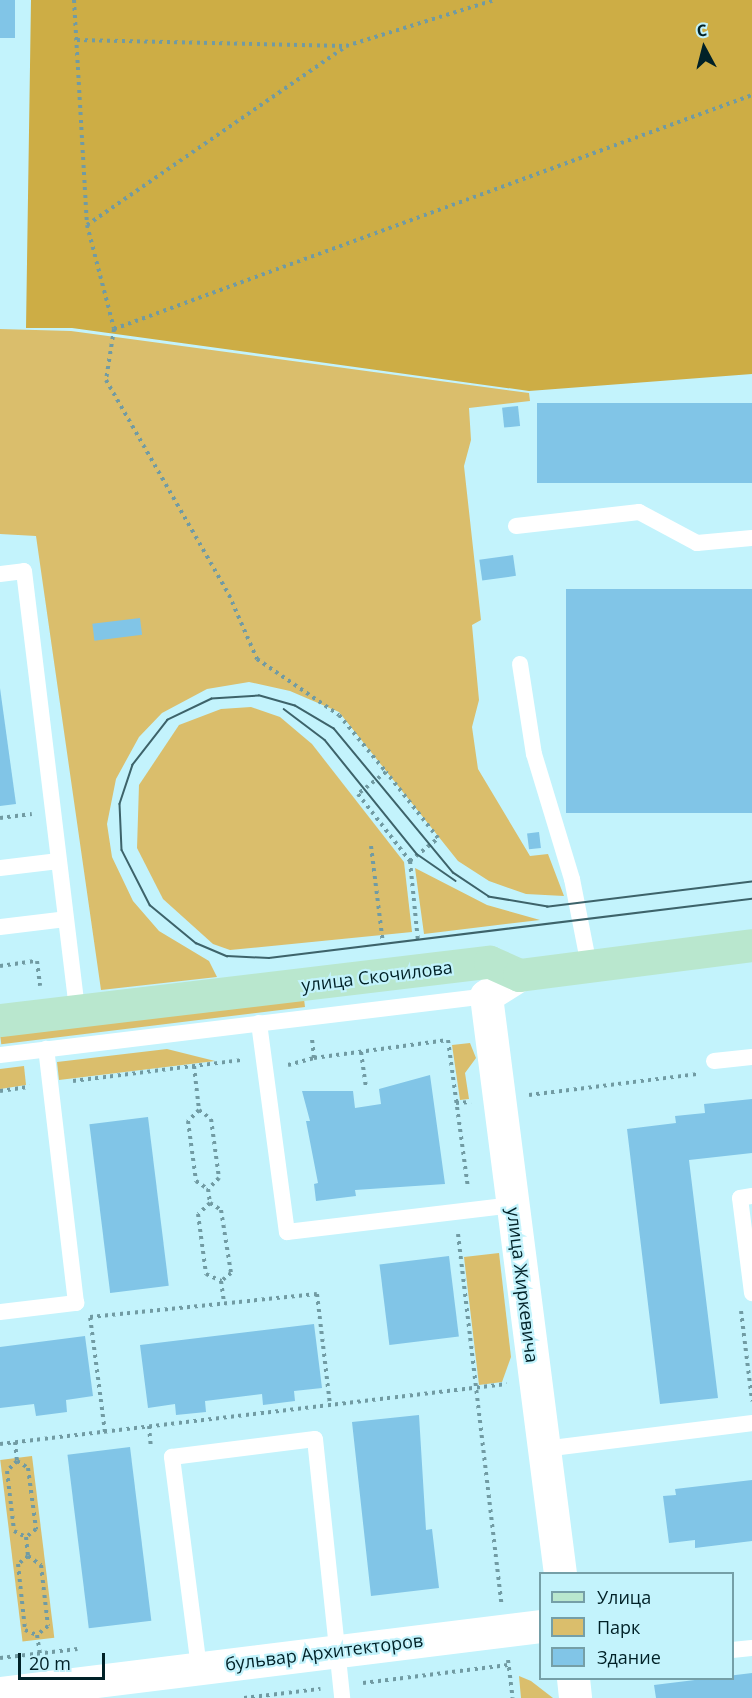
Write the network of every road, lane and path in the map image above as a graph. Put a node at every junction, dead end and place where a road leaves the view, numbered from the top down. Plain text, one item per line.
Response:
1 (75, 0) edge
2 (495, 0) edge
3 (77, 40) junction
4 (346, 46) junction
5 (752, 95) edge
6 (87, 225) junction
7 (114, 328) junction
8 (516, 526) dead end
9 (752, 538) edge
10 (0, 574) edge
11 (520, 664) dead end
12 (386, 772) junction
13 (53, 811) junction
14 (0, 818) edge
15 (371, 846) dead end
16 (59, 861) junction
17 (410, 861) junction
18 (0, 868) edge
19 (66, 919) junction
20 (0, 927) edge
21 (752, 945) edge
22 (419, 950) dead end
23 (385, 954) dead end
24 (589, 966) junction
25 (519, 975) junction
26 (486, 996) junction
27 (77, 1011) junction
28 (309, 1018) junction
29 (0, 1020) edge
30 (259, 1023) junction
31 (46, 1049) junction
32 (361, 1052) junction
33 (0, 1055) edge
34 (752, 1056) edge
35 (264, 1058) junction
36 (314, 1058) junction
37 (194, 1066) junction
38 (710, 1067) joint
39 (50, 1084) junction
40 (366, 1089) dead end
41 (0, 1091) edge
42 (498, 1098) junction
43 (456, 1103) junction
44 (199, 1110) junction
45 (208, 1189) junction
46 (752, 1196) edge
47 (210, 1203) junction
48 (513, 1205) junction
49 (455, 1212) junction
50 (221, 1281) junction
51 (752, 1293) edge
52 (224, 1303) junction
53 (0, 1312) edge
54 (535, 1380) junction
55 (476, 1388) junction
56 (330, 1404) junction
57 (752, 1423) edge
58 (105, 1432) junction
59 (15, 1442) junction
60 (0, 1444) edge
61 (544, 1449) junction
62 (17, 1461) junction
63 (26, 1537) junction
64 (28, 1556) junction
65 (560, 1572) edge
66 (501, 1600) dead end
67 (539, 1626) edge
68 (37, 1635) junction
69 (752, 1648) edge
70 (734, 1650) edge
71 (341, 1651) junction
72 (40, 1654) dead end
73 (199, 1668) junction
74 (573, 1680) edge
75 (134, 1687) edge
76 (342, 1692) edge
77 (0, 1693) edge
78 (244, 1698) edge
79 (513, 1698) edge
80 (575, 1698) edge

1 - 3 path
2 - 4 path
3 - 4 path
3 - 6 path
4 - 6 path
5 - 7 path
6 - 7 path
7 - 12 path
8 - 9 lane
10 - 13 lane
11 - 24 lane
12 - 17 path
12 - 17 path
13 - 14 path
13 - 16 lane
15 - 23 path
16 - 18 lane
16 - 19 lane
17 - 22 path
19 - 20 lane
19 - 27 lane
21 - 24 street
24 - 25 street
25 - 26 street
25 - 27 street, улица Скочилова
26 - 28 lane
26 - 42 street, улица Жиркевича
27 - 29 street, улица Скочилова
28 - 30 lane
28 - 36 path
30 - 31 lane
30 - 35 lane
31 - 33 lane
31 - 39 lane
32 - 36 path
32 - 40 path
32 - 43 path
34 - 38 lane
35 - 36 path
35 - 37 path
35 - 49 lane
37 - 39 path
37 - 44 path
38 - 42 path
39 - 41 path
39 - 53 lane
42 - 43 path
42 - 48 street, улица Жиркевича
43 - 49 path
44 - 45 path
44 - 45 path
45 - 47 path
46 - 51 lane
47 - 50 path
47 - 50 path
48 - 49 lane
48 - 54 street, улица Жиркевича
49 - 55 path
50 - 52 path
52 - 56 path
52 - 58 path
54 - 55 path
54 - 61 street, улица Жиркевича
55 - 56 path
55 - 66 path
56 - 58 path
57 - 61 lane
58 - 59 path
59 - 60 path
59 - 62 path
61 - 65 street, улица Жиркевича
62 - 63 path
62 - 63 path
63 - 64 path
64 - 68 path
64 - 68 path
67 - 71 street, бульвар Архитекторов
68 - 72 path
69 - 70 lane
71 - 73 street, бульвар Архитекторов
71 - 73 lane
71 - 76 lane
73 - 75 street, бульвар Архитекторов
74 - 80 street
75 - 77 street, бульвар Архитекторов
76 - 78 path
76 - 79 path

